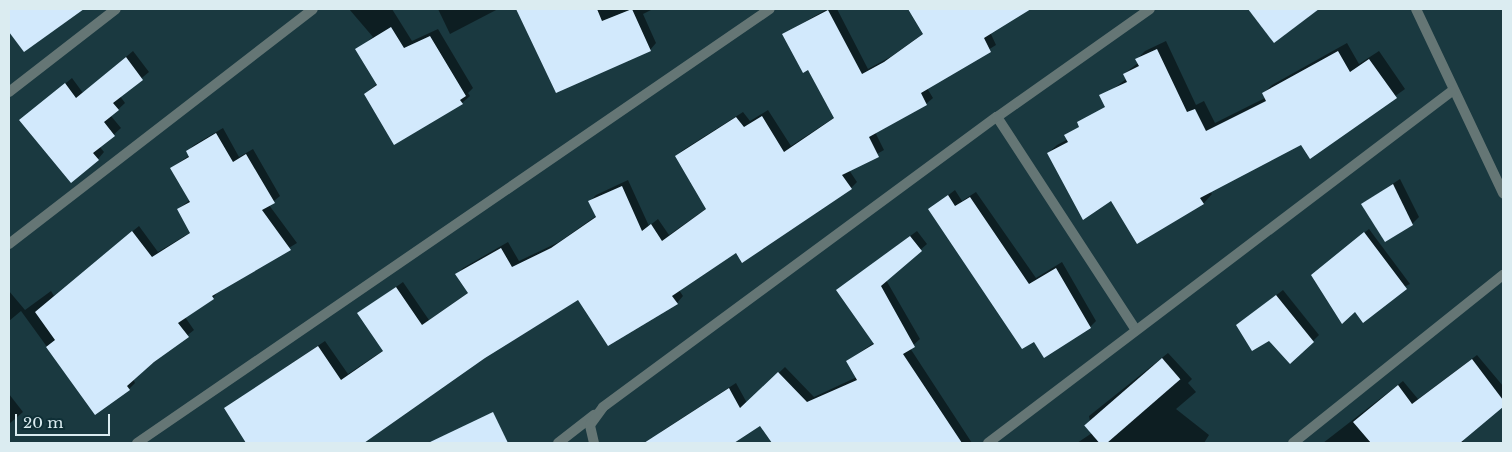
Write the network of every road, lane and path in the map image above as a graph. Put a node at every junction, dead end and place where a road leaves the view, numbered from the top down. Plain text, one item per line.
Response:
1 (116, 9) edge
2 (313, 9) edge
3 (770, 9) edge
4 (1150, 9) edge
5 (1416, 9) edge
6 (1452, 90) junction
7 (9, 92) edge
8 (997, 117) junction
9 (1503, 193) edge
10 (9, 244) edge
11 (1503, 275) edge
12 (1136, 330) junction
13 (597, 412) junction
14 (137, 443) edge
15 (558, 443) edge
16 (594, 443) edge
17 (988, 443) edge
18 (1293, 443) edge

1 - 7 street
2 - 10 street
3 - 14 street
4 - 8 street
5 - 6 street
6 - 9 street
6 - 12 street
8 - 12 street
8 - 13 street
11 - 18 street
12 - 17 street
13 - 15 street
13 - 16 street

